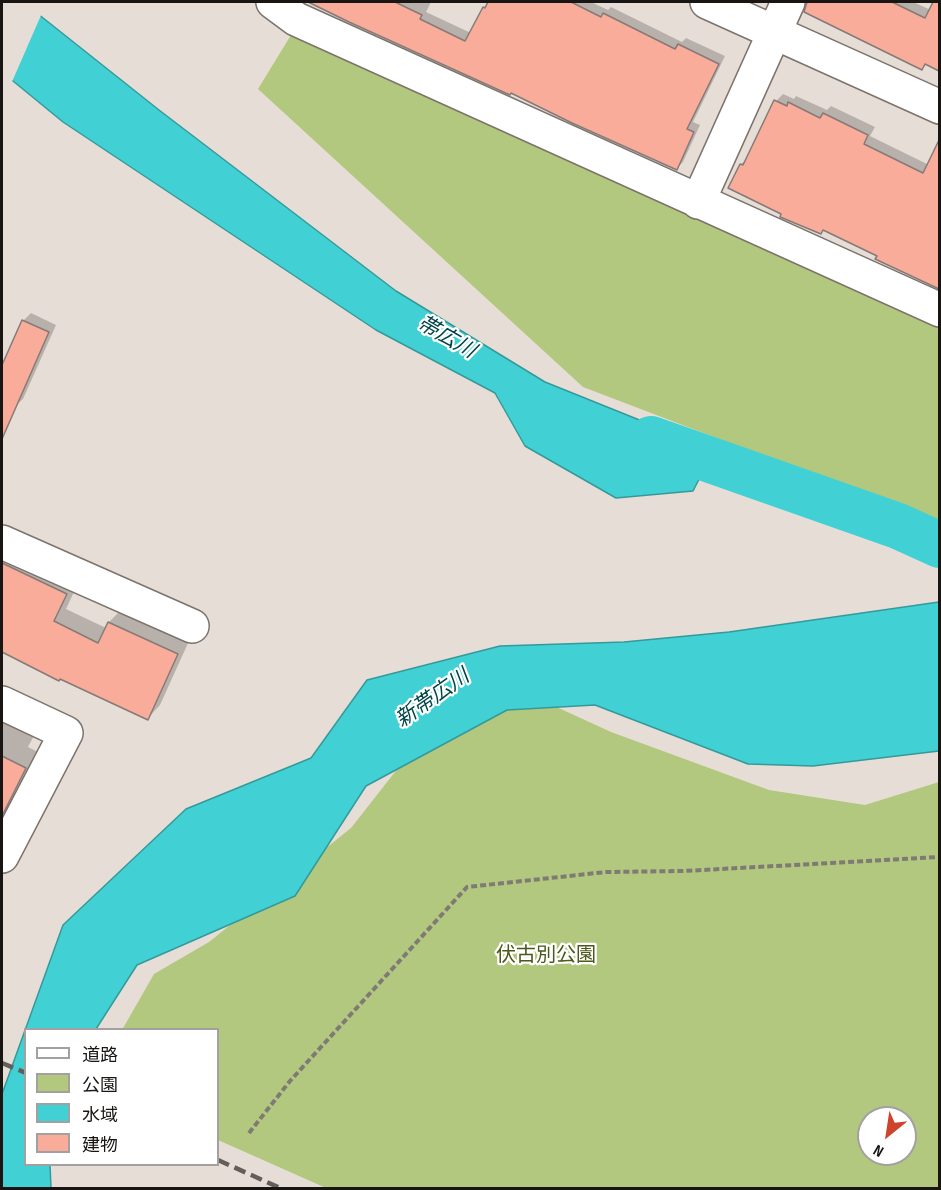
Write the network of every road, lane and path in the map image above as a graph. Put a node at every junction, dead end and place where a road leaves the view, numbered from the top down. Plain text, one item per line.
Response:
1 (273, 2) edge
2 (707, 2) edge
3 (788, 2) edge
4 (774, 33) junction
5 (939, 107) edge
6 (698, 202) junction
7 (939, 310) edge
8 (2, 542) edge
9 (192, 626) dead end
10 (2, 703) edge
11 (2, 856) edge
12 (939, 858) edge
13 (249, 1133) dead end

1 - 6 street
2 - 4 street
3 - 4 street
4 - 5 street
4 - 6 street
6 - 7 street
8 - 9 street
10 - 11 street
12 - 13 path

